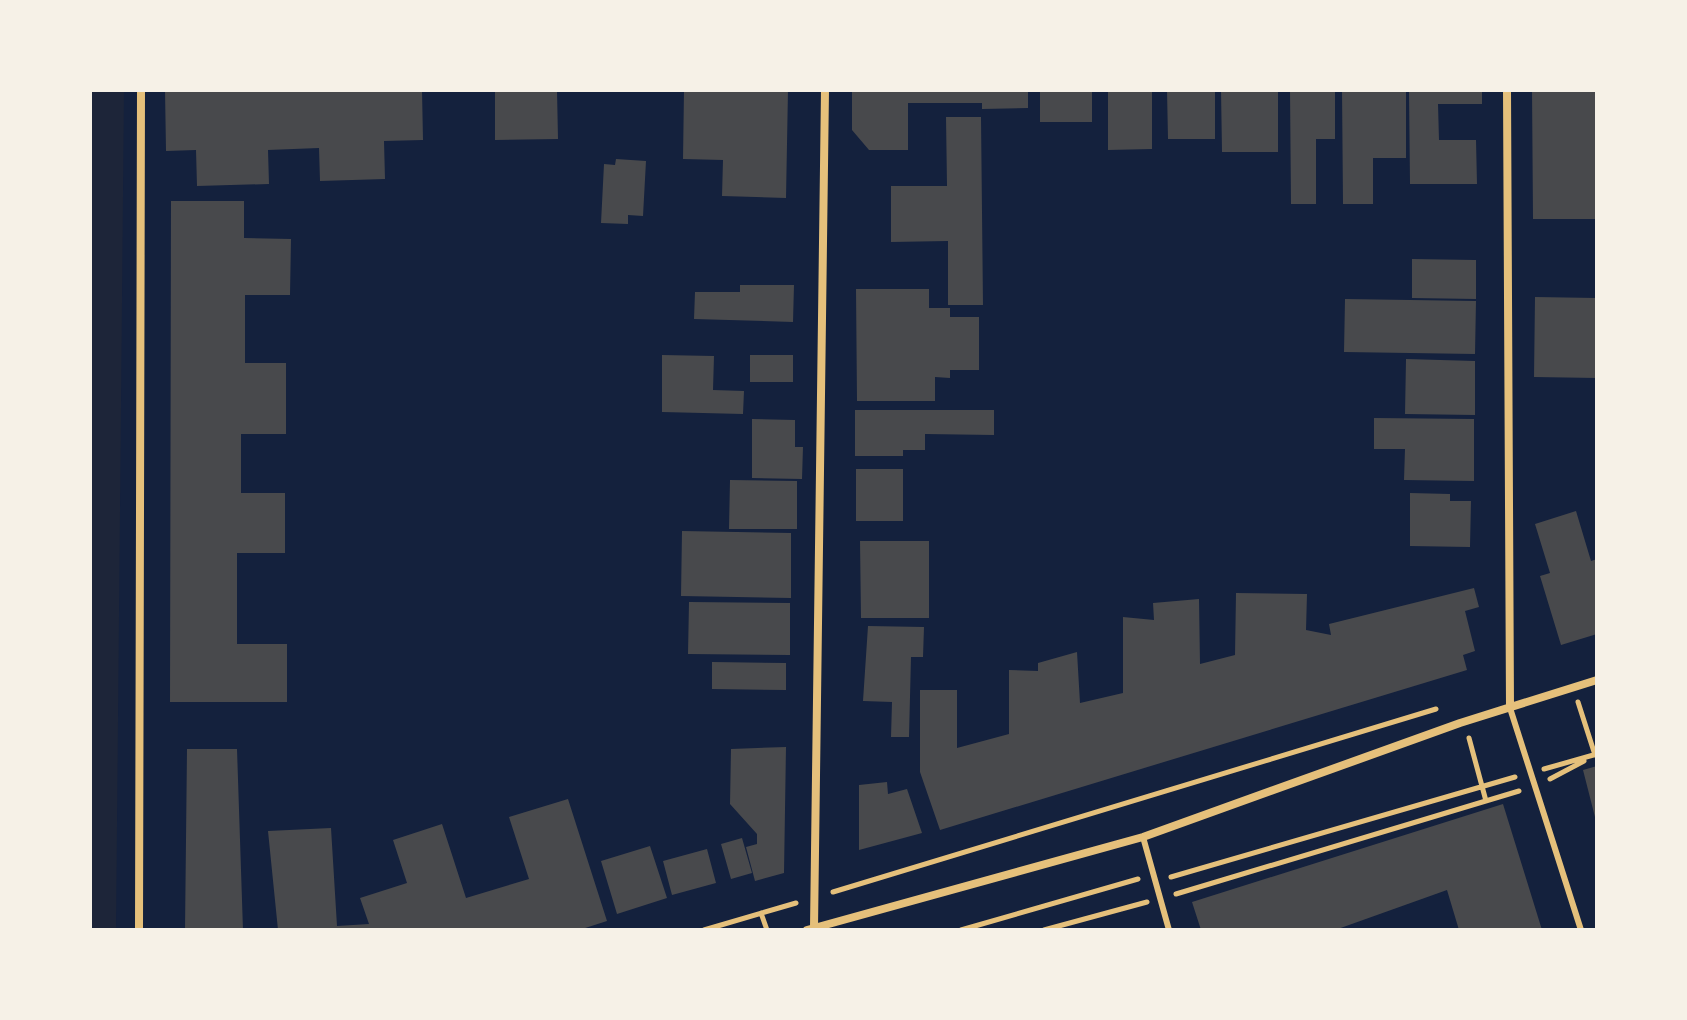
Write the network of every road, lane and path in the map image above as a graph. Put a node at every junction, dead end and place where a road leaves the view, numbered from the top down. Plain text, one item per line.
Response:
1 (141, 90) edge
2 (825, 90) edge
3 (1507, 90) edge
4 (1597, 680) edge
5 (1573, 687) junction
6 (1444, 707) dead end
7 (1510, 708) junction
8 (1464, 722) junction
9 (1596, 754) edge
10 (1533, 772) junction
11 (1537, 786) junction
12 (1483, 787) junction
13 (1486, 801) junction
14 (1143, 837) junction
15 (1154, 878) junction
16 (814, 897) junction
17 (1160, 898) junction
18 (761, 913) junction
19 (810, 929) edge
20 (139, 930) edge
21 (704, 930) edge
22 (767, 930) edge
23 (961, 930) edge
24 (1044, 930) edge
25 (1169, 930) edge
26 (1581, 930) edge

1 - 20 street
2 - 16 street
3 - 7 street
4 - 5 street
5 - 7 street
5 - 9 path
6 - 16 path
7 - 8 street
7 - 10 lane
8 - 12 path
8 - 14 street
9 - 10 path
9 - 11 path
10 - 11 lane
10 - 12 path
11 - 13 path
11 - 26 lane
12 - 13 path
12 - 15 path
13 - 17 path
14 - 15 lane
14 - 19 street
15 - 17 lane
15 - 23 path
16 - 18 path
16 - 19 street
17 - 24 path
17 - 25 lane
18 - 21 path
18 - 22 path

